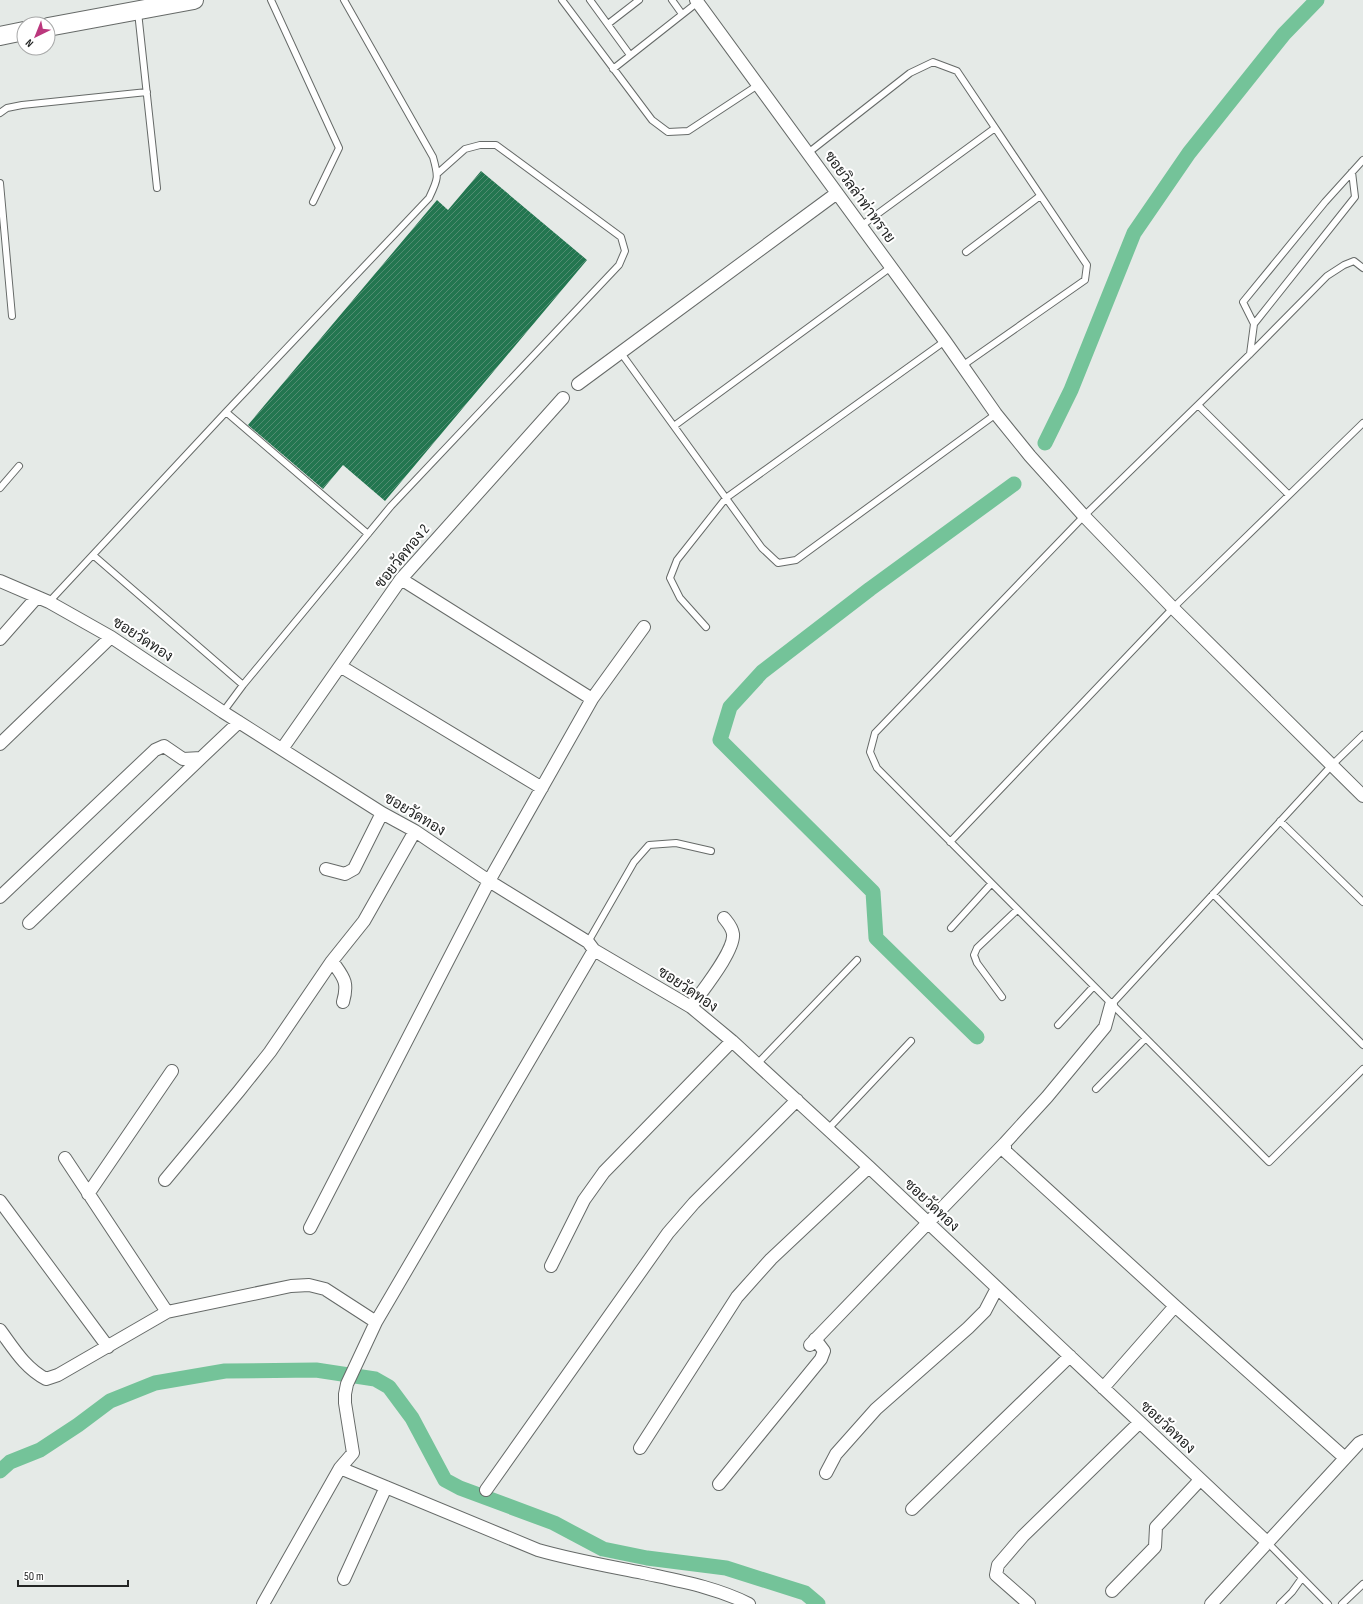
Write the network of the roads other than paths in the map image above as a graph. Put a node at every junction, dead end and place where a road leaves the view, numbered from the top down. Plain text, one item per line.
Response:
1 (194, 0) edge
2 (271, 0) edge
3 (344, 0) edge
4 (562, 0) edge
5 (590, 0) edge
6 (639, 0) edge
7 (672, 0) edge
8 (697, 1) edge
9 (138, 10) junction
10 (682, 14) junction
11 (608, 24) junction
12 (56, 25) edge
13 (16, 33) edge
14 (0, 36) edge
15 (630, 55) junction
16 (613, 68) junction
17 (758, 85) junction
18 (146, 92) junction
19 (0, 112) edge
20 (995, 128) junction
21 (808, 153) junction
22 (1363, 160) edge
23 (1352, 172) junction
24 (438, 173) junction
25 (0, 183) edge
26 (157, 188) dead end
27 (837, 193) junction
28 (1040, 196) junction
29 (313, 202) dead end
30 (861, 226) junction
31 (966, 252) dead end
32 (891, 268) junction
33 (1363, 268) edge
34 (12, 316) dead end
35 (1254, 324) junction
36 (945, 341) junction
37 (620, 353) junction
38 (1250, 354) junction
39 (962, 366) junction
40 (578, 384) dead end
41 (563, 398) dead end
42 (1198, 405) junction
43 (226, 412) junction
44 (996, 414) junction
45 (1363, 423) edge
46 (674, 426) junction
47 (19, 466) dead end
48 (0, 488) edge
49 (1288, 495) junction
50 (726, 498) junction
51 (1084, 516) junction
52 (368, 534) junction
53 (93, 555) junction
54 (401, 579) junction
55 (0, 581) edge
56 (37, 597) junction
57 (49, 602) junction
58 (1173, 608) junction
59 (644, 627) dead end
60 (706, 627) dead end
61 (111, 637) junction
62 (0, 639) edge
63 (340, 666) junction
64 (243, 685) junction
65 (592, 700) junction
66 (223, 712) junction
67 (239, 722) junction
68 (1363, 735) edge
69 (0, 744) edge
70 (282, 749) junction
71 (201, 758) junction
72 (1332, 765) junction
73 (542, 788) junction
74 (1363, 796) edge
75 (382, 813) junction
76 (1280, 821) junction
77 (415, 831) junction
78 (950, 842) junction
79 (711, 851) dead end
80 (326, 869) dead end
81 (489, 881) junction
82 (991, 884) junction
83 (1213, 894) junction
84 (0, 897) edge
85 (1363, 902) edge
86 (1017, 910) junction
87 (724, 918) dead end
88 (29, 923) dead end
89 (951, 928) dead end
90 (591, 946) junction
91 (857, 960) dead end
92 (332, 961) junction
93 (1093, 987) junction
94 (1002, 997) dead end
95 (343, 1002) dead end
96 (1111, 1005) junction
97 (691, 1007) junction
98 (1058, 1025) dead end
99 (1145, 1039) junction
100 (732, 1041) junction
101 (911, 1041) dead end
102 (1363, 1045) edge
103 (757, 1064) junction
104 (1363, 1069) edge
105 (172, 1071) dead end
106 (1096, 1090) dead end
107 (797, 1100) junction
108 (828, 1129) junction
109 (1006, 1143) junction
110 (65, 1158) dead end
111 (869, 1167) junction
112 (165, 1180) dead end
113 (88, 1194) junction
114 (0, 1201) edge
115 (928, 1223) junction
116 (310, 1228) dead end
117 (551, 1266) dead end
118 (997, 1288) junction
119 (1175, 1306) junction
120 (167, 1312) junction
121 (376, 1322) junction
122 (0, 1330) edge
123 (108, 1347) junction
124 (1070, 1356) junction
125 (1102, 1388) junction
126 (1139, 1423) junction
127 (1363, 1441) edge
128 (640, 1448) dead end
129 (1345, 1458) junction
130 (340, 1468) junction
131 (826, 1473) dead end
132 (1200, 1480) junction
133 (719, 1484) dead end
134 (386, 1487) junction
135 (486, 1490) dead end
136 (912, 1508) dead end
137 (1268, 1543) junction
138 (1302, 1578) junction
139 (344, 1579) dead end
140 (1363, 1584) edge
141 (1112, 1591) dead end
142 (262, 1604) edge
143 (749, 1604) edge
144 (1030, 1604) edge
145 (1211, 1604) edge
146 (1280, 1604) edge
147 (1328, 1604) edge
148 (1342, 1604) edge

1 - 9 main road
2 - 29 lane
3 - 24 lane
4 - 16 lane
5 - 11 lane
6 - 11 lane
7 - 10 lane
8 - 10 lane
8 - 17 street, ซอยวิลล่าท่าทราย
9 - 12 main road
9 - 18 lane
10 - 15 lane
11 - 15 lane
13 - 14 main road
15 - 16 lane
16 - 17 lane
17 - 21 street, ซอยวิลล่าท่าทราย
18 - 19 lane
18 - 26 lane
20 - 21 lane
20 - 28 lane
20 - 30 lane
21 - 27 street, ซอยวิลล่าท่าทราย
22 - 23 lane
23 - 35 lane
23 - 35 lane
24 - 43 lane
24 - 52 lane
25 - 34 lane
27 - 30 street, ซอยวิลล่าท่าทราย
27 - 37 street
28 - 31 lane
28 - 39 lane
30 - 32 street, ซอยวิลล่าท่าทราย
32 - 36 street, ซอยวิลล่าท่าทราย
32 - 46 lane
33 - 38 lane
35 - 38 lane
36 - 39 street, ซอยวิลล่าท่าทราย
36 - 50 lane
37 - 40 street
37 - 46 lane
38 - 42 lane
39 - 44 street, ซอยวิลล่าท่าทราย
41 - 54 street, ซอยวัดทอง 2
42 - 49 lane
42 - 51 lane
43 - 52 lane
43 - 53 lane
44 - 50 lane
44 - 51 street, ซอยวิลล่าท่าทราย
45 - 49 lane
46 - 50 lane
47 - 48 lane
49 - 58 lane
50 - 60 lane
51 - 58 street, ซอยวิลล่าท่าทราย
51 - 78 lane
52 - 64 lane
53 - 57 lane
53 - 64 lane
54 - 63 street, ซอยวัดทอง 2
54 - 65 street
55 - 56 street, ซอยวัดทอง
56 - 57 street, ซอยวัดทอง
56 - 62 street
57 - 61 street, ซอยวัดทอง
58 - 72 street, ซอยวิลล่าท่าทราย
58 - 78 lane
59 - 65 street
61 - 66 street, ซอยวัดทอง
61 - 69 street
63 - 70 street, ซอยวัดทอง 2
63 - 73 street
64 - 66 lane
65 - 73 street
66 - 67 street, ซอยวัดทอง
67 - 70 street, ซอยวัดทอง
67 - 71 street
68 - 72 lane
70 - 75 street, ซอยวัดทอง
71 - 84 street
71 - 88 street
72 - 74 street, ซอยวิลล่าท่าทราย
72 - 76 lane
73 - 81 street
75 - 77 street, ซอยวัดทอง
75 - 80 street
76 - 83 lane
76 - 85 lane
77 - 81 street, ซอยวัดทอง
77 - 92 street
78 - 82 lane
79 - 90 lane
81 - 90 street, ซอยวัดทอง
81 - 116 street
82 - 86 lane
82 - 89 lane
83 - 96 lane
83 - 102 lane
86 - 93 lane
86 - 94 lane
87 - 97 street
90 - 97 street, ซอยวัดทอง
90 - 121 street
91 - 103 lane
92 - 95 street
92 - 112 street
93 - 96 lane
93 - 98 lane
96 - 99 lane
96 - 109 street
97 - 100 street, ซอยวัดทอง
99 - 104 lane
99 - 106 lane
100 - 103 street, ซอยวัดทอง
100 - 117 street
101 - 108 lane
103 - 107 street, ซอยวัดทอง
105 - 113 street
107 - 108 street, ซอยวัดทอง
107 - 135 street
108 - 111 street, ซอยวัดทอง
109 - 115 street
109 - 119 street
110 - 113 street
111 - 115 street, ซอยวัดทอง
111 - 128 street
113 - 120 street
114 - 123 street
115 - 118 street, ซอยวัดทอง
115 - 133 street
118 - 124 street, ซอยวัดทอง
118 - 131 street
119 - 125 street
119 - 129 street
120 - 121 street
120 - 123 street
121 - 130 street
122 - 123 street
124 - 125 street, ซอยวัดทอง
124 - 136 street
125 - 126 street, ซอยวัดทอง
126 - 132 street, ซอยวัดทอง
126 - 144 street
127 - 129 street
129 - 137 street
130 - 134 street
130 - 142 street
132 - 137 street, ซอยวัดทอง
132 - 141 street
134 - 139 street
134 - 143 street
137 - 138 lane
137 - 145 street
138 - 146 lane
138 - 147 lane
140 - 148 lane

